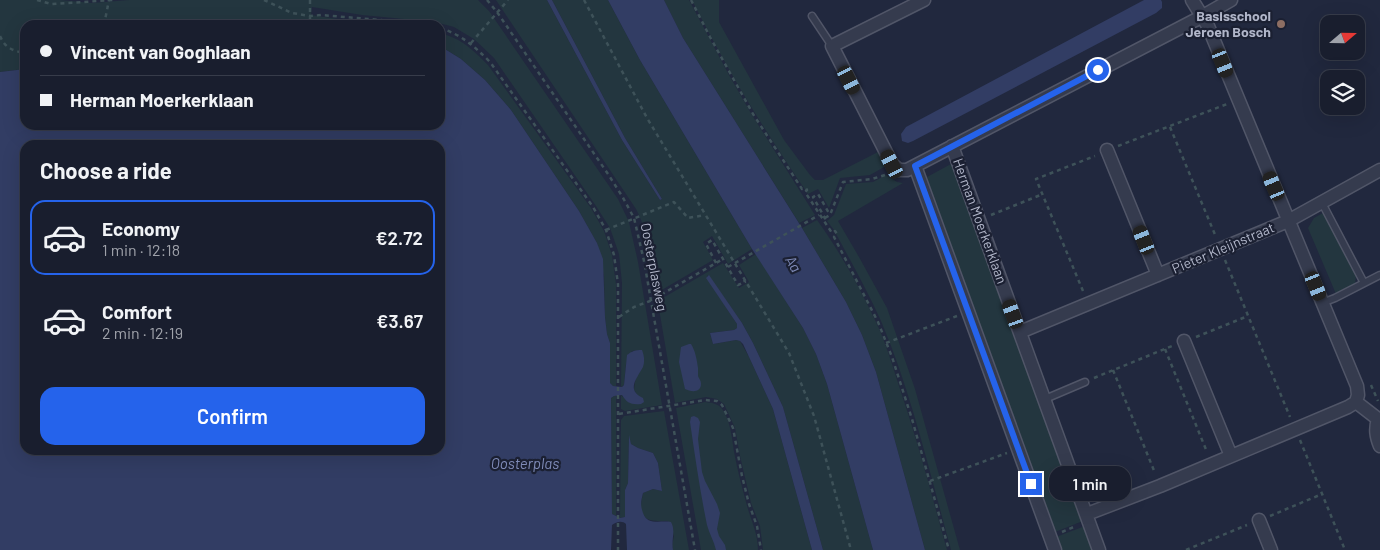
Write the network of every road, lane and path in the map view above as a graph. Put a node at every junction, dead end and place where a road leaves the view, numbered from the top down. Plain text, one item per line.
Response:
1 (38, 0) edge
2 (108, 0) edge
3 (114, 0) edge
4 (264, 0) edge
5 (310, 0) edge
6 (487, 0) edge
7 (508, 0) edge
8 (584, 0) edge
9 (691, 0) edge
10 (924, 0) edge
11 (1192, 0) edge
12 (1231, 0) edge
13 (497, 12) junction
14 (310, 16) junction
15 (812, 16) dead end
16 (1203, 16) junction
17 (105, 20) edge
18 (310, 20) edge
19 (381, 20) edge
20 (445, 30) edge
21 (0, 36) edge
22 (471, 43) junction
23 (832, 46) junction
24 (20, 53) edge
25 (1170, 127) dead end
26 (952, 146) junction
27 (1107, 150) dead end
28 (915, 166) junction
29 (899, 170) junction
30 (1380, 170) edge
31 (1043, 194) dead end
32 (1322, 203) junction
33 (705, 215) junction
34 (819, 215) junction
35 (830, 215) junction
36 (989, 216) dead end
37 (634, 218) junction
38 (824, 219) junction
39 (1288, 221) junction
40 (606, 230) junction
41 (1221, 249) junction
42 (723, 259) junction
43 (716, 263) junction
44 (735, 263) junction
45 (728, 267) junction
46 (1158, 275) junction
47 (1380, 275) edge
48 (1364, 283) junction
49 (650, 301) junction
50 (1322, 303) junction
51 (968, 312) junction
52 (1248, 316) junction
53 (619, 317) junction
54 (1020, 332) junction
55 (1184, 342) junction
56 (886, 343) junction
57 (1165, 349) junction
58 (1113, 370) junction
59 (1085, 382) joint
60 (1044, 399) junction
61 (1356, 402) junction
62 (669, 407) junction
63 (619, 414) junction
64 (1379, 418) edge
65 (1295, 430) junction
66 (1380, 446) edge
67 (1018, 449) junction
68 (1231, 456) junction
69 (1212, 464) junction
70 (930, 481) junction
71 (1160, 486) junction
72 (1088, 518) junction
73 (1259, 520) dead end
74 (1050, 536) junction
75 (618, 550) edge
76 (695, 550) edge
77 (760, 550) edge
78 (852, 550) edge
79 (949, 550) edge
80 (1055, 550) edge
81 (1100, 550) edge
82 (1271, 550) edge
83 (1345, 550) edge

1 - 2 path
2 - 3 path
2 - 17 path
4 - 14 path
5 - 14 path
6 - 13 path, Oosterplasweg
7 - 13 path
8 - 33 path
9 - 34 path
10 - 23 street
11 - 16 street
12 - 16 street
13 - 22 path
13 - 37 path, Oosterplasweg
14 - 18 path
14 - 19 path
15 - 23 lane
16 - 26 street
16 - 39 street
20 - 22 path
21 - 24 path
22 - 40 path
23 - 29 street
25 - 41 path
26 - 28 street
26 - 54 street, Herman Moerkerklaan
27 - 46 street, Pieter Kleijnstraat
28 - 29 street
28 - 51 street
29 - 35 path
30 - 32 street, Pieter Kleijnstraat
31 - 36 path
32 - 39 street, Pieter Kleijnstraat
32 - 48 lane
33 - 37 path
33 - 44 path
34 - 38 path
34 - 44 path
35 - 38 path
35 - 38 path
37 - 40 path
37 - 49 path, Oosterplasweg
38 - 56 path
39 - 41 street, Pieter Kleijnstraat
39 - 50 street
40 - 53 path
41 - 46 street, Pieter Kleijnstraat
41 - 52 path
42 - 43 path
42 - 43 path
42 - 45 path
43 - 49 path
44 - 45 path
44 - 45 path
44 - 78 path
46 - 54 street, Pieter Kleijnstraat
47 - 48 lane
48 - 50 lane
49 - 53 path
49 - 62 path, Oosterplasweg
50 - 61 street
51 - 56 path
51 - 67 street
52 - 55 path
52 - 65 path
53 - 63 path
54 - 60 street, Herman Moerkerklaan
55 - 57 path
55 - 68 street
56 - 70 path
57 - 58 path
57 - 69 path
58 - 59 path
58 - 71 path
59 - 60 lane
60 - 72 street, Herman Moerkerklaan
61 - 64 street
61 - 65 street
62 - 63 path
62 - 76 path, Oosterplasweg
62 - 77 path
63 - 75 path
64 - 66 street
65 - 68 street
65 - 83 path
67 - 70 path
67 - 74 street
68 - 69 street
69 - 71 street
70 - 79 path
71 - 72 street
72 - 74 path
72 - 81 street, Herman Moerkerklaan
73 - 82 street
74 - 80 street

